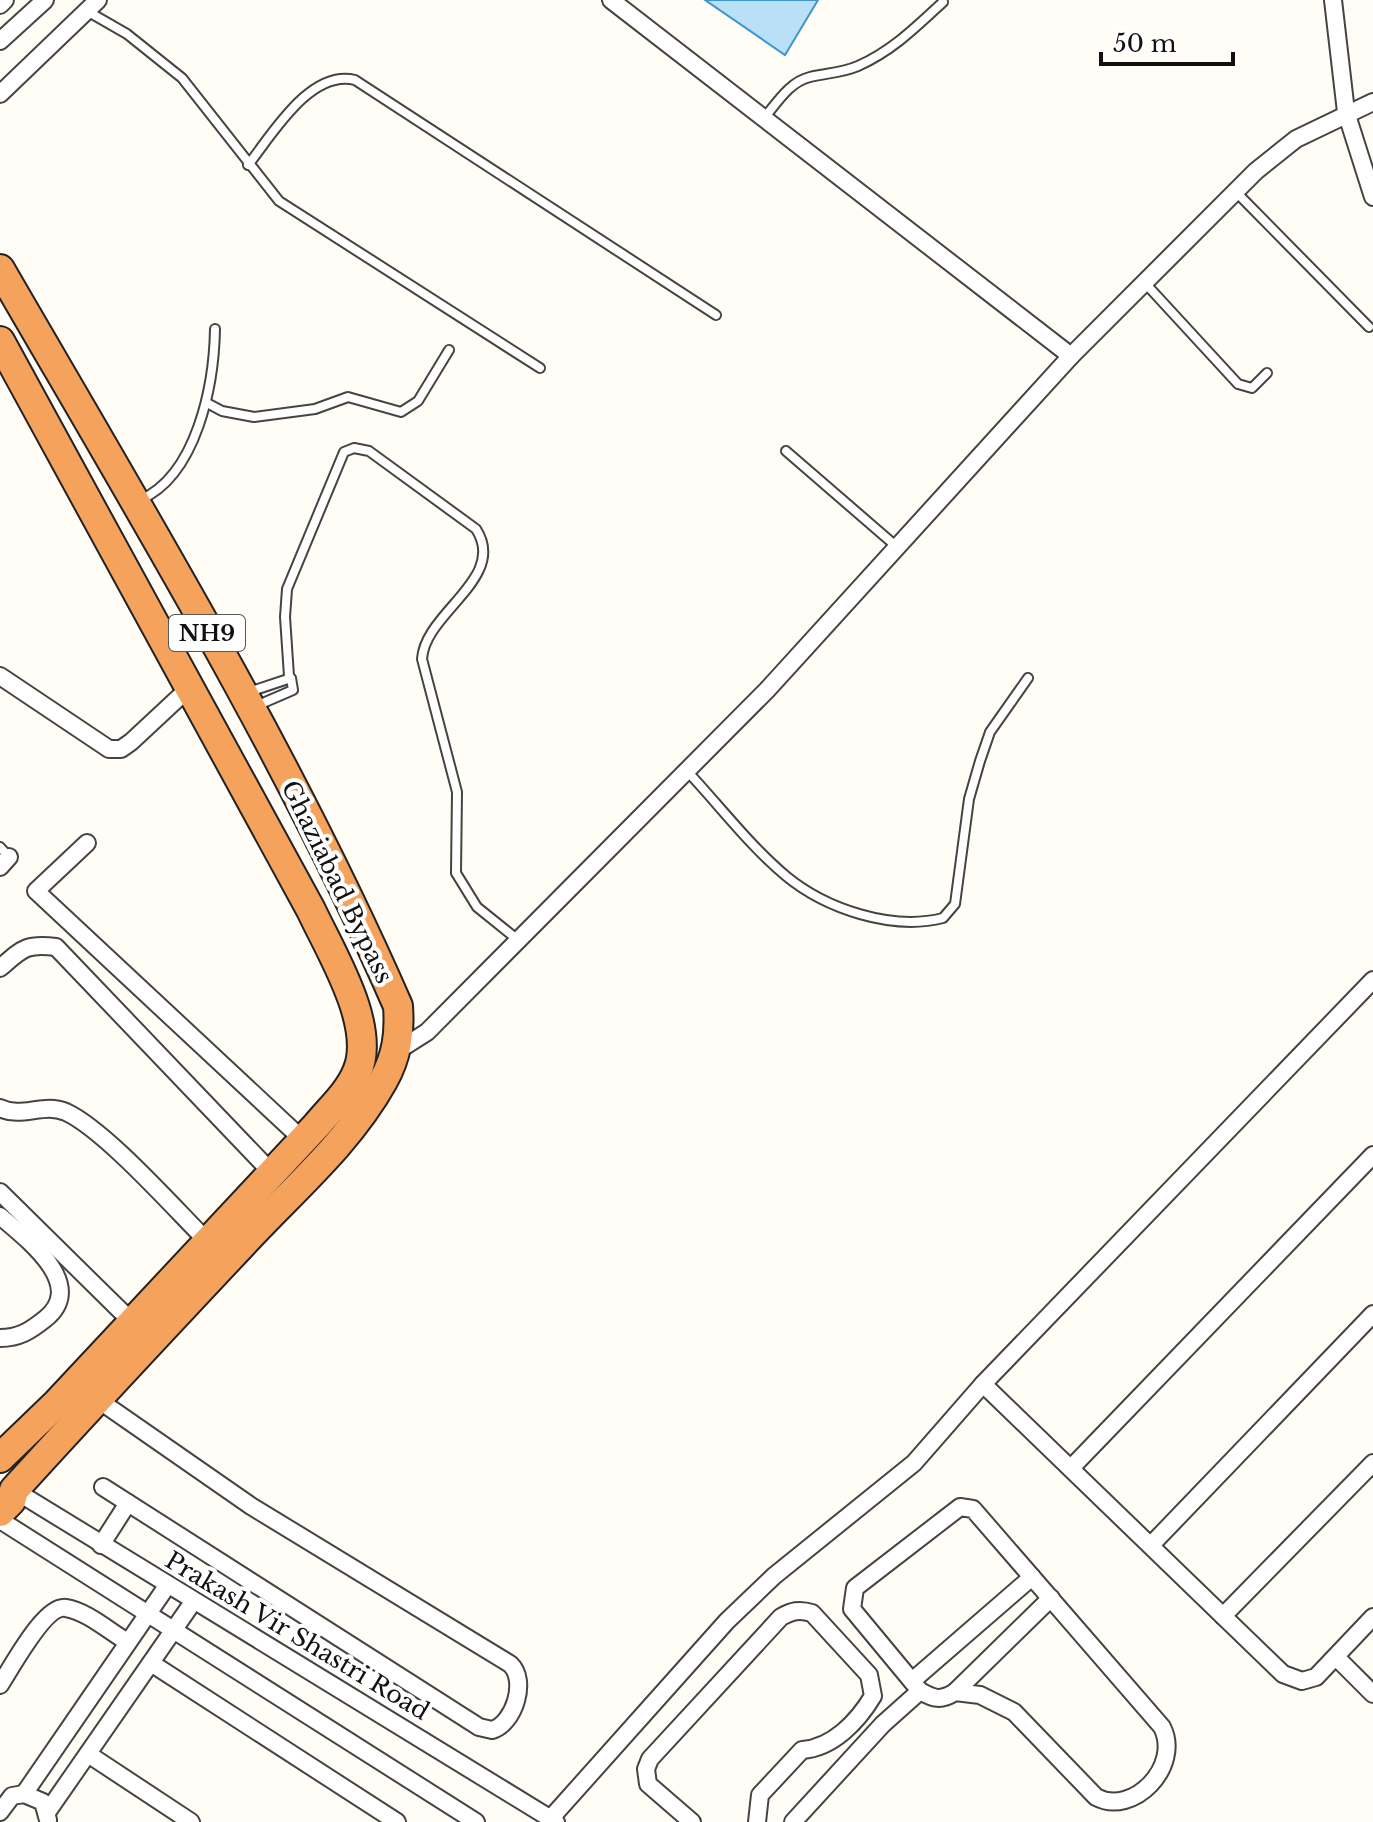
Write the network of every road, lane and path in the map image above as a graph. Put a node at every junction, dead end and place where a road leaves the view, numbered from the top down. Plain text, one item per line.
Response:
1 (5, 0) edge
2 (45, 0) edge
3 (611, 0) edge
4 (1333, 0) edge
5 (943, 2) dead end
6 (0, 5) edge
7 (92, 5) edge
8 (0, 41) edge
9 (0, 94) edge
10 (1373, 102) edge
11 (1346, 112) junction
12 (764, 119) junction
13 (248, 165) junction
14 (1236, 191) junction
15 (1373, 197) edge
16 (0, 269) edge
17 (1145, 282) junction
18 (716, 315) dead end
19 (1369, 327) dead end
20 (215, 329) dead end
21 (0, 341) edge
22 (449, 350) dead end
23 (1071, 356) junction
24 (540, 368) dead end
25 (1267, 373) dead end
26 (207, 403) junction
27 (786, 451) dead end
28 (135, 502) junction
29 (897, 547) junction
30 (289, 676) junction
31 (1028, 678) dead end
32 (2, 681) edge
33 (189, 688) junction
34 (245, 702) junction
35 (269, 745) junction
36 (232, 766) junction
37 (686, 771) junction
38 (294, 790) junction
39 (256, 811) junction
40 (87, 843) dead end
41 (518, 940) junction
42 (0, 968) edge
43 (1373, 980) edge
44 (397, 1051) junction
45 (0, 1108) edge
46 (303, 1140) junction
47 (1373, 1155) edge
48 (272, 1173) junction
49 (0, 1192) edge
50 (0, 1216) edge
51 (208, 1242) junction
52 (1373, 1314) edge
53 (131, 1321) junction
54 (0, 1338) edge
55 (983, 1384) junction
56 (97, 1399) junction
57 (0, 1460) edge
58 (1373, 1463) edge
59 (1072, 1467) junction
60 (103, 1487) dead end
61 (7, 1501) edge
62 (128, 1503) junction
63 (0, 1520) edge
64 (1152, 1544) junction
65 (101, 1545) junction
66 (1032, 1577) junction
67 (167, 1586) junction
68 (1051, 1598) junction
69 (193, 1602) junction
70 (148, 1615) junction
71 (1223, 1616) junction
72 (1373, 1617) edge
73 (173, 1632) junction
74 (126, 1641) junction
75 (1336, 1657) junction
76 (151, 1663) junction
77 (0, 1685) edge
78 (916, 1686) junction
79 (955, 1692) junction
80 (1373, 1694) edge
81 (88, 1754) junction
82 (12, 1793) edge
83 (0, 1812) edge
84 (48, 1816) edge
85 (554, 1820) edge
86 (191, 1822) edge
87 (397, 1822) edge
88 (476, 1822) edge
89 (692, 1822) edge
90 (757, 1822) edge
91 (793, 1822) edge

1 - 6 street
2 - 8 street
3 - 12 street
4 - 11 street
5 - 12 lane
7 - 9 street
7 - 13 lane
10 - 11 street
11 - 14 street
11 - 15 street
12 - 23 street
13 - 18 lane
13 - 24 lane
14 - 17 street
14 - 19 lane
16 - 28 highway, Ghaziabad Bypass / NH9
17 - 23 street
17 - 25 lane
20 - 26 lane
21 - 33 highway, Ghaziabad Bypass / NH9
22 - 26 lane
23 - 29 street
26 - 28 lane
27 - 29 lane
28 - 34 highway, Ghaziabad Bypass / NH9
29 - 37 street
30 - 34 lane
30 - 34 lane
30 - 41 lane
31 - 37 lane
32 - 33 street
33 - 36 highway, Ghaziabad Bypass / NH9
34 - 35 highway, Ghaziabad Bypass / NH9
35 - 36 highway
35 - 38 highway, Ghaziabad Bypass / NH9
36 - 39 highway, Ghaziabad Bypass / NH9
37 - 41 street
38 - 39 highway
38 - 44 highway, Ghaziabad Bypass / NH9
39 - 46 highway, Ghaziabad Bypass / NH9
40 - 46 street
41 - 44 street
42 - 48 street
43 - 55 street
44 - 56 highway, Ghaziabad Bypass / NH9
45 - 51 street
46 - 48 highway, Ghaziabad Bypass / NH9
47 - 59 street
48 - 51 highway, Ghaziabad Bypass / NH9
49 - 53 street
50 - 54 street
51 - 53 highway, Ghaziabad Bypass / NH9
52 - 64 street
53 - 57 highway, Ghaziabad Bypass / NH9
55 - 59 street
55 - 85 street
56 - 61 highway, Ghaziabad Bypass / NH9
56 - 62 street
57 - 61 highway
58 - 71 street
59 - 64 street
60 - 62 street
61 - 65 street, Prakash Vir Shastri Road
62 - 65 street
63 - 70 street
64 - 71 street
65 - 67 street, Prakash Vir Shastri Road
66 - 68 street
66 - 78 street
66 - 78 street
67 - 69 street, Prakash Vir Shastri Road
67 - 70 street
68 - 79 street
68 - 79 street
69 - 73 street
69 - 85 street, Prakash Vir Shastri Road
70 - 73 street
70 - 74 street
71 - 75 street
72 - 75 street
73 - 76 street
73 - 88 street
74 - 77 street
74 - 82 street
75 - 80 street
76 - 81 street
76 - 87 street
78 - 79 street
78 - 91 street
81 - 84 street
81 - 86 street
82 - 83 street
82 - 84 street
89 - 90 street

